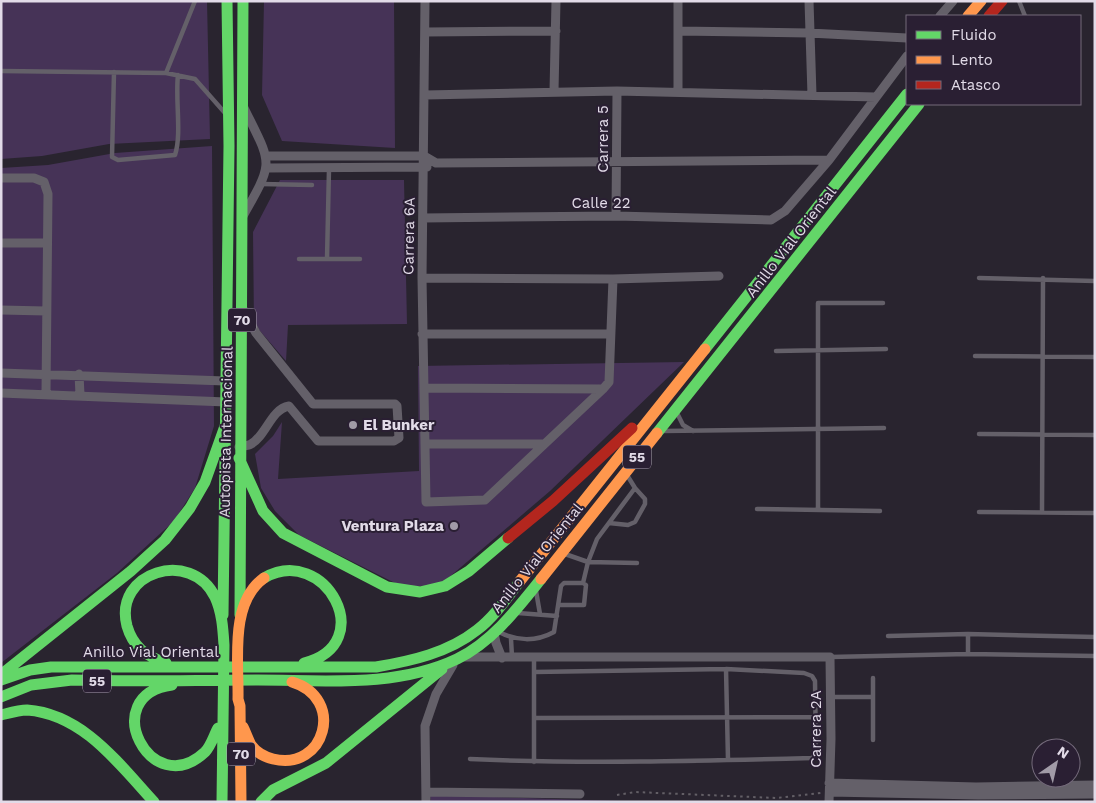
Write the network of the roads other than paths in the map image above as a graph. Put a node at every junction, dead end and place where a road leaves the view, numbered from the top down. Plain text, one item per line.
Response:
1 (195, 1) edge
2 (227, 1) edge
3 (243, 1) edge
4 (425, 1) edge
5 (556, 1) edge
6 (678, 1) edge
7 (809, 1) edge
8 (952, 1) edge
9 (981, 1) edge
10 (1002, 1) edge
11 (1019, 1) edge
12 (941, 15) edge
13 (969, 15) edge
14 (990, 15) edge
15 (1025, 15) edge
16 (556, 31) junction
17 (679, 31) junction
18 (426, 32) junction
19 (809, 33) junction
20 (906, 38) edge
21 (906, 57) edge
22 (1, 71) edge
23 (114, 72) junction
24 (166, 73) junction
25 (178, 75) junction
26 (554, 91) junction
27 (617, 91) junction
28 (678, 91) junction
29 (425, 95) junction
30 (812, 95) junction
31 (906, 95) edge
32 (876, 97) junction
33 (918, 105) edge
34 (244, 106) junction
35 (228, 116) junction
36 (267, 156) junction
37 (424, 156) junction
38 (829, 160) junction
39 (436, 163) junction
40 (617, 163) junction
41 (268, 168) junction
42 (329, 169) junction
43 (424, 169) junction
44 (1, 178) edge
45 (261, 184) junction
46 (312, 186) dead end
47 (616, 216) junction
48 (243, 217) junction
49 (422, 218) junction
50 (1, 243) edge
51 (47, 243) junction
52 (299, 259) dead end
53 (327, 259) junction
54 (360, 259) dead end
55 (719, 276) dead end
56 (422, 278) junction
57 (978, 278) dead end
58 (1043, 278) junction
59 (612, 279) junction
60 (1095, 281) edge
61 (883, 303) dead end
62 (242, 306) junction
63 (1, 310) edge
64 (46, 311) junction
65 (422, 334) junction
66 (610, 334) junction
67 (886, 349) dead end
68 (818, 350) junction
69 (776, 351) dead end
70 (1043, 355) junction
71 (975, 356) dead end
72 (1095, 357) edge
73 (1, 373) edge
74 (46, 373) junction
75 (79, 374) junction
76 (225, 381) junction
77 (424, 388) junction
78 (603, 389) junction
79 (1, 393) edge
80 (46, 393) junction
81 (80, 395) junction
82 (226, 402) junction
83 (659, 408) junction
84 (676, 408) junction
85 (225, 426) junction
86 (884, 428) dead end
87 (819, 430) junction
88 (658, 431) junction
89 (694, 432) junction
90 (979, 434) dead end
91 (1043, 434) junction
92 (1095, 435) edge
93 (425, 444) junction
94 (543, 444) junction
95 (239, 452) junction
96 (625, 472) junction
97 (635, 488) junction
98 (757, 509) dead end
99 (818, 510) junction
100 (880, 511) dead end
101 (979, 512) dead end
102 (1042, 512) junction
103 (1095, 513) edge
104 (609, 523) junction
105 (561, 553) junction
106 (588, 562) junction
107 (636, 564) dead end
108 (583, 583) junction
109 (535, 587) junction
110 (559, 604) junction
111 (514, 613) junction
112 (540, 614) junction
113 (557, 616) junction
114 (496, 632) junction
115 (968, 634) junction
116 (223, 636) junction
117 (888, 636) dead end
118 (1095, 637) edge
119 (240, 638) junction
120 (511, 639) junction
121 (968, 654) junction
122 (1095, 656) edge
123 (534, 657) junction
124 (830, 657) junction
125 (502, 658) junction
126 (512, 658) junction
127 (455, 660) junction
128 (195, 668) junction
129 (291, 668) junction
130 (726, 669) junction
131 (534, 672) junction
132 (1, 675) edge
133 (873, 678) dead end
134 (1, 680) edge
135 (282, 680) junction
136 (194, 681) junction
137 (1, 697) edge
138 (831, 697) junction
139 (873, 697) junction
140 (239, 702) junction
141 (1, 714) edge
142 (222, 714) junction
143 (727, 716) junction
144 (815, 716) junction
145 (534, 718) junction
146 (872, 740) dead end
147 (470, 759) dead end
148 (728, 760) junction
149 (534, 762) junction
150 (1095, 785) edge
151 (830, 787) junction
152 (426, 792) junction
153 (1095, 794) edge
154 (978, 795) edge
155 (574, 797) edge
156 (154, 802) edge
157 (222, 802) edge
158 (241, 802) edge
159 (261, 802) edge
160 (426, 802) edge
161 (829, 802) edge

1 - 24 lane
2 - 35 main road, Autopista Internacional / 70
3 - 34 main road, Autopista Internacional / 70
4 - 18 street, Carrera 6A
5 - 16 street
6 - 17 street
7 - 19 street
8 - 12 street
9 - 13 main road
10 - 14 main road
11 - 15 lane
16 - 18 street
16 - 26 street
17 - 19 street
17 - 28 street
18 - 29 street, Carrera 6A
19 - 20 street
19 - 30 street
21 - 32 street
22 - 23 lane
23 - 24 lane
23 - 25 lane
24 - 25 lane
25 - 35 lane
26 - 27 street
26 - 29 street
27 - 28 street
27 - 40 street, Carrera 5
28 - 30 street
29 - 37 street, Carrera 6A
30 - 32 street
31 - 83 main road, Anillo Vial Oriental / 55
32 - 38 street
33 - 84 main road, Anillo Vial Oriental / 55
34 - 36 street
34 - 48 main road, Autopista Internacional / 70
35 - 76 main road, Autopista Internacional / 70
36 - 37 street
36 - 41 street
37 - 39 street
37 - 43 street, Carrera 6A
38 - 40 street
38 - 47 street, Calle 22
39 - 40 street
39 - 43 street
40 - 47 street, Carrera 5
41 - 42 street
41 - 45 street
42 - 43 street
42 - 53 lane
43 - 49 street, Carrera 6A
44 - 51 street
45 - 46 lane
45 - 48 street
47 - 49 street, Calle 22
48 - 62 main road, Autopista Internacional / 70
49 - 56 street, Carrera 6A
50 - 51 street
51 - 64 street
52 - 53 lane
53 - 54 lane
55 - 59 street
56 - 59 street
56 - 65 street, Carrera 6A
57 - 58 lane
58 - 60 lane
58 - 70 lane
59 - 66 street
61 - 68 lane
62 - 95 main road, Autopista Internacional / 70
62 - 95 street
63 - 64 street
64 - 74 street
65 - 66 street
65 - 77 street, Carrera 6A
66 - 78 street
67 - 68 lane
68 - 69 lane
68 - 87 lane
70 - 71 lane
70 - 72 lane
70 - 91 lane
73 - 74 street
74 - 75 street
74 - 80 street
75 - 76 street
75 - 81 street
76 - 82 main road, Autopista Internacional / 70
77 - 78 street
77 - 93 street, Carrera 6A
78 - 94 street
79 - 80 street
80 - 81 street
81 - 82 street
82 - 85 main road, Autopista Internacional / 70
83 - 95 main road
83 - 129 main road, Anillo Vial Oriental / 55
84 - 88 main road, Anillo Vial Oriental / 55
84 - 89 lane
85 - 116 main road, Autopista Internacional / 70
85 - 132 main road
86 - 87 lane
87 - 89 lane
87 - 99 lane
88 - 89 lane
88 - 96 main road, Anillo Vial Oriental / 55
90 - 91 lane
91 - 92 lane
91 - 102 lane
93 - 94 street
93 - 94 street, Carrera 6A
95 - 119 main road, Autopista Internacional / 70
96 - 97 lane
96 - 105 main road, Anillo Vial Oriental / 55
97 - 104 lane
97 - 104 lane
98 - 99 lane
99 - 100 lane
101 - 102 lane
102 - 103 lane
104 - 106 lane
105 - 106 lane
105 - 109 main road, Anillo Vial Oriental / 55
106 - 107 lane
106 - 108 lane
108 - 110 lane
108 - 110 lane
109 - 111 main road, Anillo Vial Oriental / 55
109 - 112 lane
110 - 113 lane
111 - 112 lane
111 - 114 main road, Anillo Vial Oriental / 55
112 - 113 lane
113 - 120 lane
114 - 120 lane
114 - 125 street
114 - 127 main road, Anillo Vial Oriental / 55
115 - 117 lane
115 - 118 lane
115 - 121 lane
116 - 128 main road
116 - 142 main road, Autopista Internacional / 70
119 - 129 main road
119 - 140 main road, Autopista Internacional / 70
120 - 126 lane
121 - 122 lane
121 - 124 lane
123 - 124 street
123 - 126 street
123 - 131 lane
124 - 138 street, Carrera 2A
125 - 126 street
125 - 127 street
127 - 135 main road, Anillo Vial Oriental / 55
127 - 152 street
127 - 159 main road
128 - 129 main road, Anillo Vial Oriental / 55
128 - 134 main road, Anillo Vial Oriental / 55
130 - 131 lane
130 - 143 lane
130 - 144 lane
131 - 145 lane
133 - 139 lane
135 - 136 main road, Anillo Vial Oriental / 55
135 - 140 main road
136 - 137 main road, Anillo Vial Oriental / 55
136 - 142 main road
138 - 139 lane
138 - 151 street, Carrera 2A
139 - 146 lane
140 - 158 main road, Autopista Internacional / 70
141 - 156 main road
142 - 157 main road, Autopista Internacional / 70
143 - 144 lane
143 - 145 lane
143 - 148 lane
144 - 148 lane
145 - 149 lane
147 - 149 lane
148 - 149 lane
150 - 154 street
151 - 154 street
151 - 161 street, Carrera 2A
152 - 155 street
152 - 160 street
153 - 154 street

